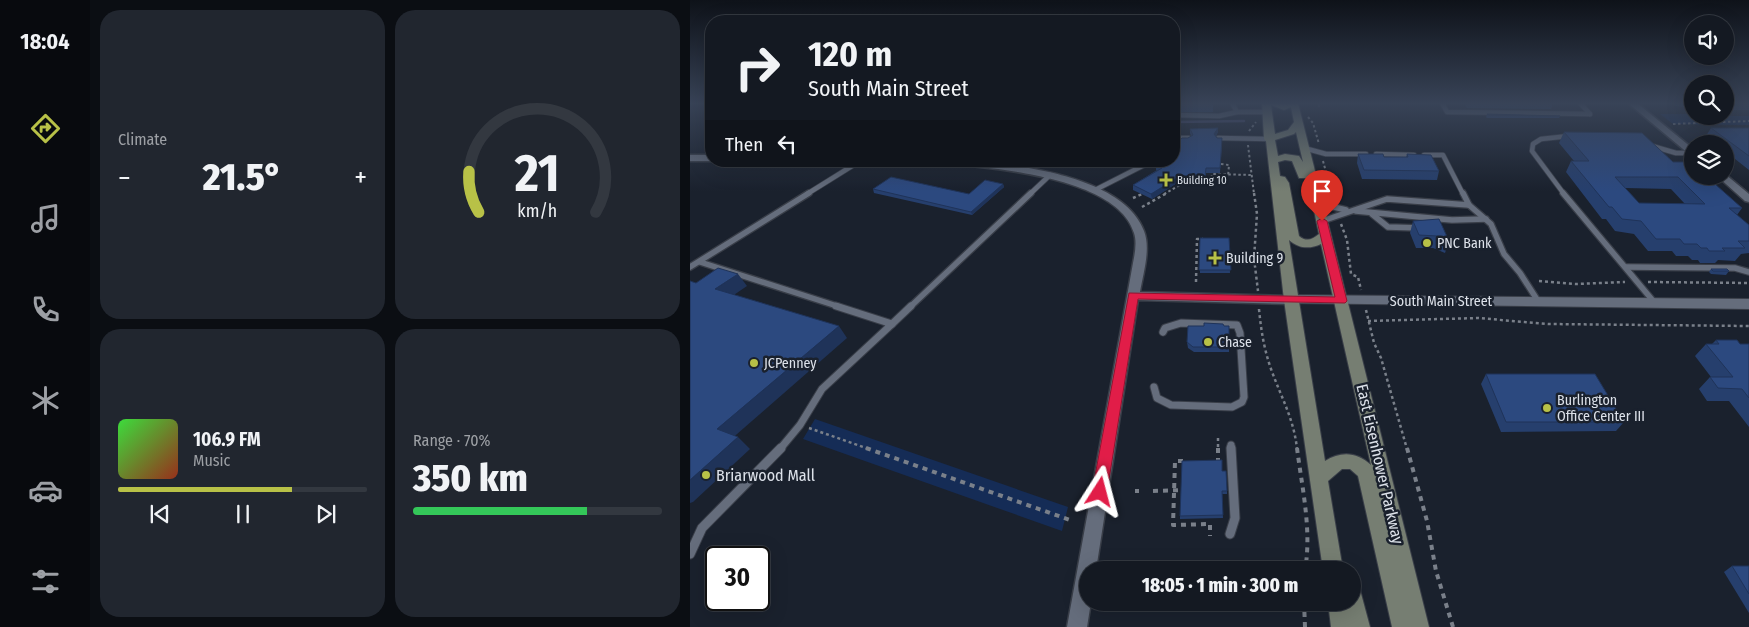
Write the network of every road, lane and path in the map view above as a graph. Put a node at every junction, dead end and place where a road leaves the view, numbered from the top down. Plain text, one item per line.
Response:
1 (1248, 132) edge
2 (1268, 132) edge
3 (1290, 132) edge
4 (1300, 132) edge
5 (1315, 132) edge
6 (1667, 132) edge
7 (1577, 136) edge
8 (1180, 138) edge
9 (1189, 138) edge
10 (1218, 138) edge
11 (1247, 139) junction
12 (1269, 139) junction
13 (1648, 144) edge
14 (1684, 146) edge
15 (1304, 148) junction
16 (1320, 150) dead end
17 (1684, 152) edge
18 (1324, 156) junction
19 (690, 158) edge
20 (705, 158) edge
21 (1307, 161) junction
22 (1221, 164) edge
23 (1272, 164) junction
24 (850, 167) edge
25 (1002, 167) edge
26 (1140, 167) edge
27 (1050, 175) junction
28 (1252, 175) junction
29 (1228, 176) junction
30 (1733, 185) edge
31 (1095, 190) junction
32 (1142, 194) edge
33 (1133, 198) dead end
34 (1334, 199) dead end
35 (1749, 199) edge
36 (1318, 204) junction
37 (1469, 206) junction
38 (1142, 207) dead end
39 (1351, 211) junction
40 (1371, 214) junction
41 (1339, 217) dead end
42 (1486, 218) junction
43 (1452, 220) junction
44 (1322, 221) junction
45 (1435, 226) edge
46 (1425, 228) edge
47 (1325, 235) junction
48 (1206, 239) edge
49 (700, 262) junction
50 (690, 267) edge
51 (1626, 267) junction
52 (1749, 272) edge
53 (1196, 282) dead end
54 (1360, 284) dead end
55 (1258, 286) dead end
56 (1133, 296) junction
57 (1291, 300) junction
58 (1341, 301) junction
59 (1538, 301) junction
60 (1654, 302) junction
61 (1749, 304) edge
62 (1259, 312) dead end
63 (1366, 313) dead end
64 (1368, 321) junction
65 (892, 324) junction
66 (1749, 326) edge
67 (1164, 332) dead end
68 (1154, 387) dead end
69 (800, 426) junction
70 (1218, 438) dead end
71 (1231, 444) dead end
72 (1192, 461) edge
73 (1210, 461) edge
74 (1319, 478) junction
75 (1153, 490) dead end
76 (1174, 490) junction
77 (1186, 490) edge
78 (1070, 520) dead end
79 (1230, 534) dead end
80 (1210, 536) dead end
81 (690, 554) edge
82 (1306, 561) edge
83 (1333, 561) edge
84 (1304, 611) edge
85 (1339, 611) edge
86 (1356, 611) edge
87 (1077, 627) edge
88 (1305, 627) edge
89 (1342, 627) edge
90 (1359, 627) edge
91 (1403, 627) edge
92 (1418, 627) edge
93 (1453, 627) edge

1 - 11 path
2 - 12 main road
3 - 12 main road
4 - 15 main road, East Eisenhower Parkway
5 - 16 path
6 - 14 street
7 - 51 lane
8 - 9 lane
10 - 11 lane
11 - 12 lane
11 - 28 path
12 - 23 main road
13 - 17 lane
15 - 18 lane
15 - 21 main road, East Eisenhower Parkway
18 - 21 lane
18 - 34 path
18 - 37 lane
19 - 20 street
21 - 36 main road, East Eisenhower Parkway
22 - 29 path
23 - 44 main road
23 - 47 main road
23 - 57 main road
24 - 49 lane
25 - 27 street
26 - 31 lane
27 - 31 street
27 - 65 lane
28 - 29 path
28 - 55 path
29 - 38 path
30 - 35 street
31 - 56 street
32 - 33 path
36 - 39 lane
36 - 44 main road, East Eisenhower Parkway
37 - 39 lane
37 - 42 lane
39 - 40 lane
39 - 44 lane
40 - 43 lane
40 - 46 lane
41 - 54 path
42 - 43 lane
42 - 59 lane
43 - 45 lane
44 - 47 main road, East Eisenhower Parkway
47 - 58 main road, East Eisenhower Parkway
48 - 53 path
49 - 50 lane
49 - 65 lane
51 - 52 lane
51 - 60 lane
56 - 57 street, South Main Street
56 - 87 street
57 - 58 street, South Main Street
57 - 74 main road
58 - 59 street, South Main Street
58 - 92 main road, East Eisenhower Parkway
59 - 60 street, South Main Street
60 - 61 street, South Main Street
62 - 82 path
63 - 64 path
64 - 66 path
64 - 93 path
65 - 69 lane
67 - 68 lane
69 - 78 path
69 - 81 lane
70 - 73 path
71 - 79 lane
72 - 76 path
74 - 83 main road
74 - 91 main road
75 - 76 path
76 - 77 path
76 - 80 path
84 - 88 path
85 - 89 main road
86 - 90 main road

